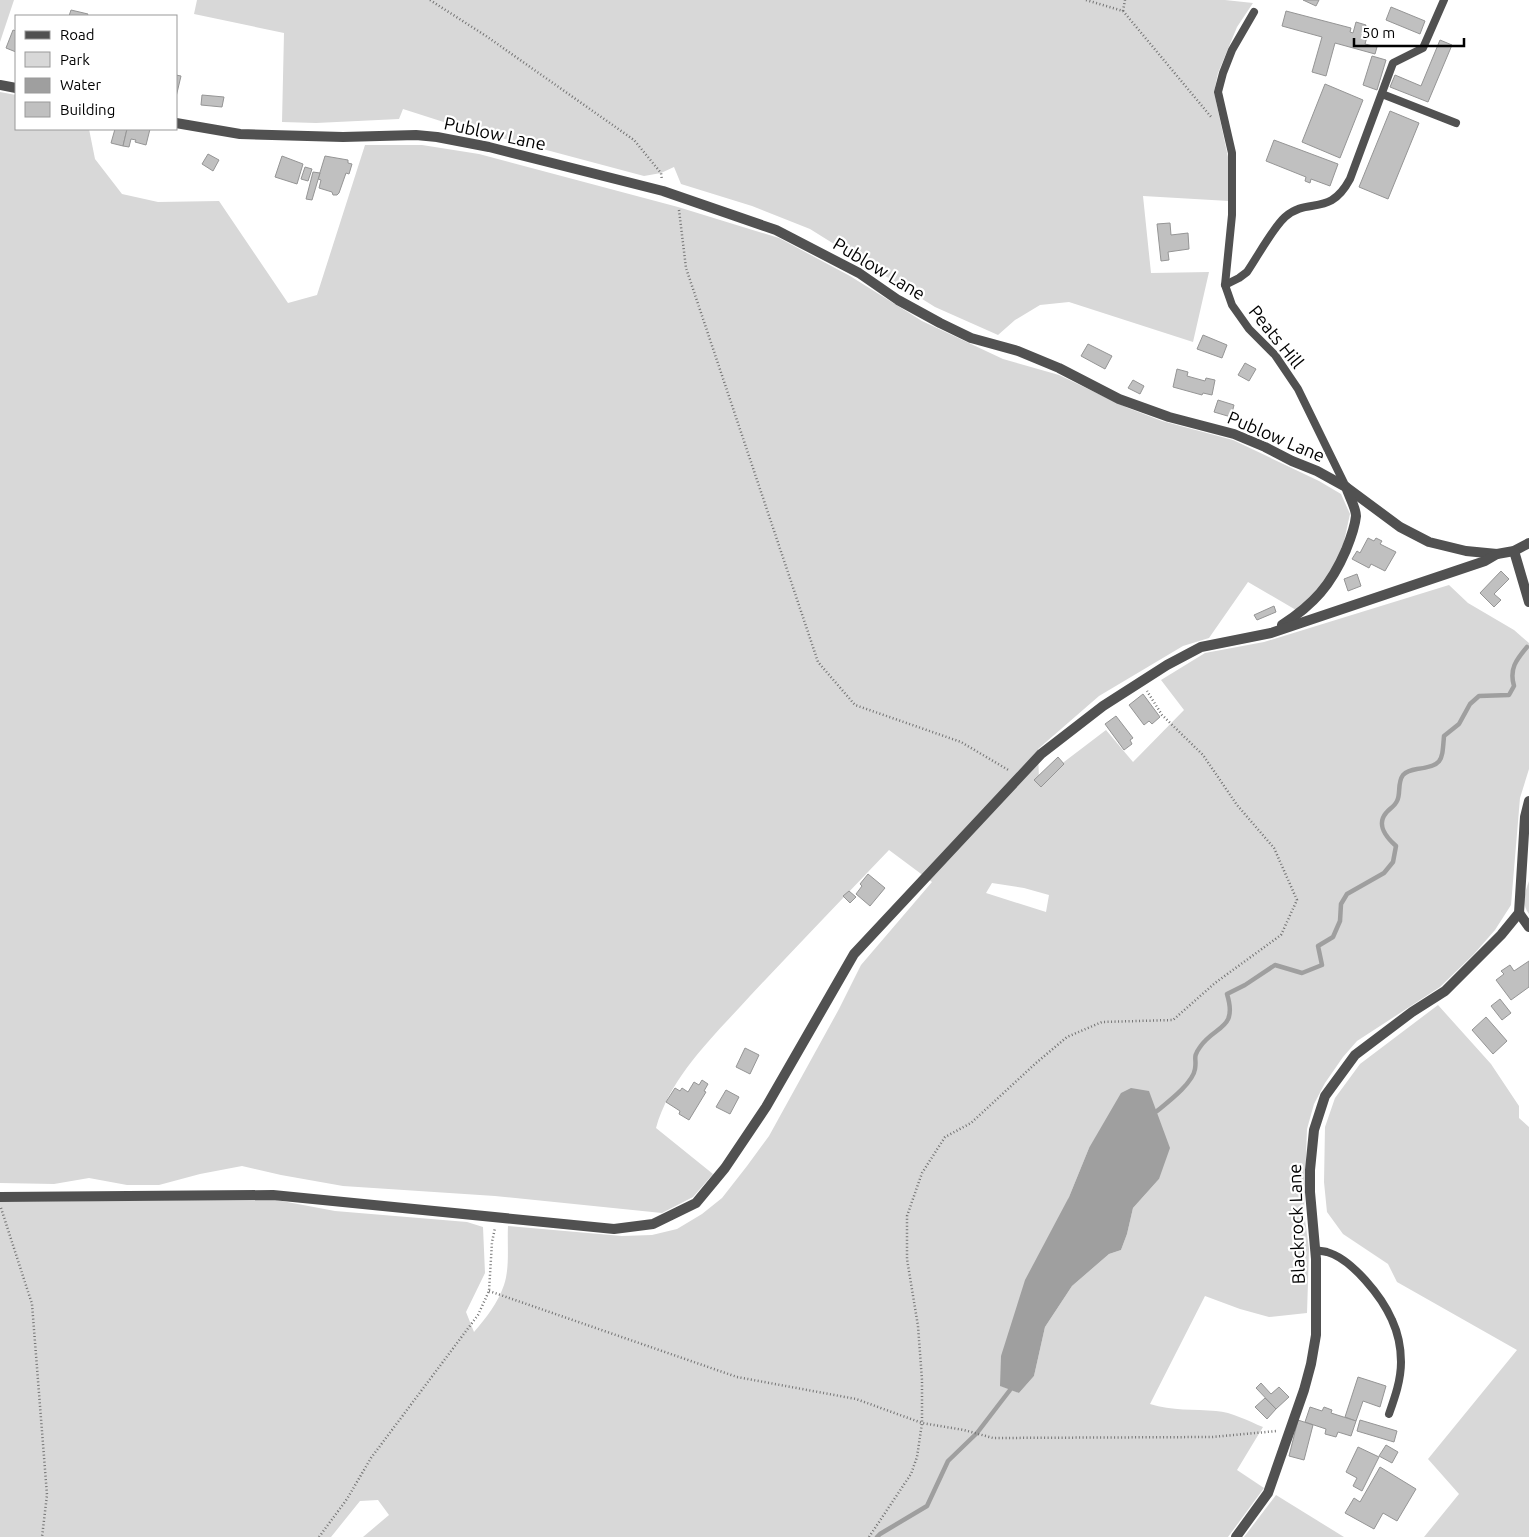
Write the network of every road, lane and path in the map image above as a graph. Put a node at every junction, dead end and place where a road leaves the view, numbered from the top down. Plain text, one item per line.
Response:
1 (430, 0) edge
2 (1086, 0) edge
3 (1125, 0) edge
4 (1444, 0) edge
5 (1123, 11) junction
6 (1254, 12) dead end
7 (0, 85) edge
8 (15, 88) edge
9 (1382, 94) junction
10 (178, 123) edge
11 (1456, 123) dead end
12 (1218, 125) dead end
13 (663, 191) junction
14 (678, 196) junction
15 (1225, 285) junction
16 (1346, 487) junction
17 (1529, 543) edge
18 (1514, 551) junction
19 (1497, 554) junction
20 (1529, 602) edge
21 (1271, 633) junction
22 (1141, 682) junction
23 (1020, 777) junction
24 (1529, 801) edge
25 (1519, 913) junction
26 (1529, 927) edge
27 (0, 1197) edge
28 (0, 1204) edge
29 (497, 1217) junction
30 (1315, 1250) junction
31 (489, 1292) junction
32 (1389, 1414) dead end
33 (922, 1423) junction
34 (1290, 1430) junction
35 (42, 1537) edge
36 (319, 1537) edge
37 (869, 1537) edge
38 (1236, 1537) edge

1 - 13 path
2 - 5 path
3 - 5 path
4 - 9 lane
5 - 12 path
6 - 15 lane, Peats Hill
7 - 8 street
9 - 11 lane
9 - 15 lane
10 - 13 street, Publow Lane
13 - 14 street, Publow Lane
14 - 16 street, Publow Lane
14 - 23 path
15 - 16 lane, Peats Hill
16 - 19 street, Publow Lane
16 - 21 street
17 - 18 street, Publow Lane
18 - 19 street, Publow Lane
18 - 20 street
19 - 21 street
21 - 22 street
22 - 23 street
22 - 33 path
23 - 29 street
24 - 25 street
25 - 26 street
25 - 30 street, Blackrock Lane
27 - 29 street
28 - 35 path
29 - 31 path
30 - 32 lane
30 - 34 street, Blackrock Lane
31 - 33 path
31 - 36 path
33 - 34 path
33 - 37 path
34 - 38 street, Blackrock Lane

